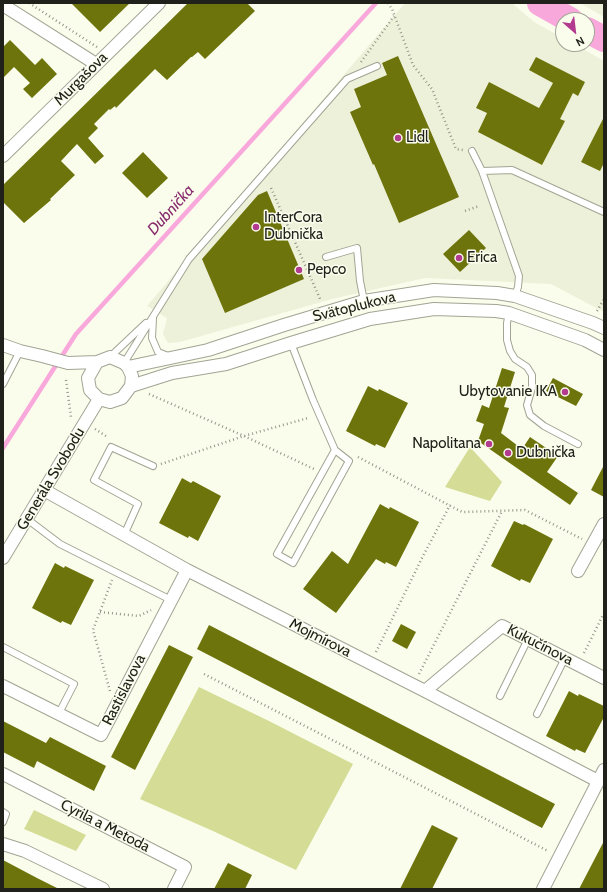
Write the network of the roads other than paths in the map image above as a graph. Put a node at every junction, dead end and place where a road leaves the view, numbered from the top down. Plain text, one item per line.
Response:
1 (159, 3) edge
2 (3, 5) edge
3 (96, 64) junction
4 (377, 66) dead end
5 (472, 151) road end
6 (3, 156) edge
7 (482, 171) junction
8 (604, 212) edge
9 (326, 257) dead end
10 (515, 296) junction
11 (364, 301) junction
12 (509, 313) junction
13 (153, 316) junction
14 (604, 328) edge
15 (291, 343) junction
16 (3, 345) edge
17 (604, 350) edge
18 (20, 351) junction
19 (110, 357) junction
20 (172, 358) junction
21 (96, 362) junction
22 (68, 363) junction
23 (126, 365) junction
24 (88, 378) junction
25 (3, 384) edge
26 (131, 386) junction
27 (99, 399) junction
28 (578, 444) dead end
29 (335, 450) junction
30 (153, 466) road end
31 (44, 490) junction
32 (27, 519) junction
33 (604, 524) edge
34 (124, 535) junction
35 (3, 558) edge
36 (187, 570) junction
37 (578, 571) dead end
38 (171, 600) junction
39 (528, 639) junction
40 (3, 647) edge
41 (565, 658) junction
42 (604, 678) edge
43 (3, 686) edge
44 (425, 691) junction
45 (500, 696) dead end
46 (537, 714) dead end
47 (58, 715) junction
48 (604, 770) edge
49 (3, 774) edge
50 (598, 781) junction
51 (3, 812) edge
52 (3, 822) edge
53 (3, 844) edge
54 (103, 889) edge
55 (174, 889) edge
56 (543, 889) edge

1 - 3 street, Murgašova
2 - 3 street
3 - 6 street, Murgašova
4 - 13 lane
5 - 7 lane
7 - 8 lane
7 - 10 lane
9 - 11 lane
10 - 11 street, Svätoplukova
10 - 14 street, Svätoplukova
11 - 20 street, Svätoplukova
12 - 15 street, Svätoplukova
12 - 17 street, Svätoplukova
12 - 28 lane
13 - 19 lane
13 - 20 lane
13 - 23 lane
15 - 26 street, Svätoplukova
15 - 29 lane
16 - 18 street
18 - 22 street
18 - 25 lane
19 - 21 street
19 - 23 street
20 - 23 street, Svätoplukova
21 - 22 street
21 - 24 street
22 - 24 street
23 - 26 street
24 - 27 street
26 - 27 street
27 - 31 street, Generála Svobodu
29 - 29 lane
30 - 34 lane
31 - 32 street, Generála Svobodu
31 - 34 street, Mojmírova
32 - 35 street, Generála Svobodu
32 - 38 lane
33 - 37 street
34 - 36 street, Mojmírova
36 - 38 street, Rastislavova
36 - 44 street, Mojmírova
38 - 47 street, Rastislavova
39 - 41 street, Kukučínova
39 - 44 street, Kukučínova
39 - 45 lane
40 - 47 lane
41 - 42 street, Kukučínova
41 - 46 lane
43 - 47 street, Rastislavova
44 - 50 street, Mojmírova
48 - 50 street
49 - 55 street, Cyrila a Metoda
50 - 56 street
51 - 52 lane
53 - 54 street

